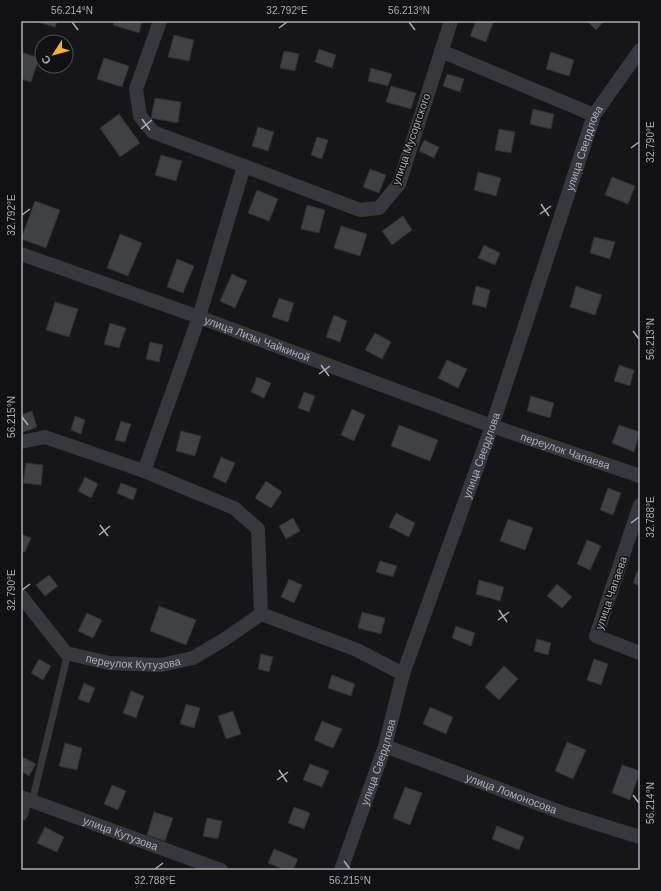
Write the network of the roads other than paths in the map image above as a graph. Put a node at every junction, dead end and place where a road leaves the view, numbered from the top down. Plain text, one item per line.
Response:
1 (160, 21) edge
2 (451, 21) edge
3 (640, 50) edge
4 (441, 51) junction
5 (594, 115) junction
6 (244, 166) junction
7 (21, 254) edge
8 (199, 317) junction
9 (492, 426) junction
10 (21, 442) edge
11 (144, 471) junction
12 (640, 476) edge
13 (640, 506) edge
14 (21, 596) edge
15 (261, 614) junction
16 (640, 653) edge
17 (68, 654) junction
18 (403, 674) junction
19 (385, 746) junction
20 (26, 800) edge
21 (21, 814) edge
22 (640, 838) edge
23 (221, 870) edge
24 (340, 870) edge

1 - 6 street, улица Мусоргского
2 - 4 street, улица Мусоргского
3 - 5 street, улица Свердлова
4 - 5 street
4 - 6 street, улица Мусоргского
5 - 9 street, улица Свердлова
6 - 8 street
7 - 8 street, улица Лизы Чайкиной
8 - 9 street, улица Лизы Чайкиной
8 - 11 street
9 - 12 street, переулок Чапаева
9 - 18 street, улица Свердлова
10 - 11 street
11 - 15 street
13 - 16 street, улица Чапаева
14 - 17 street
15 - 17 street, переулок Кутузова
15 - 18 street
17 - 20 lane
18 - 19 street, улица Свердлова
19 - 22 street, улица Ломоносова
19 - 24 street, улица Свердлова
20 - 21 street
20 - 23 street, улица Кутузова

